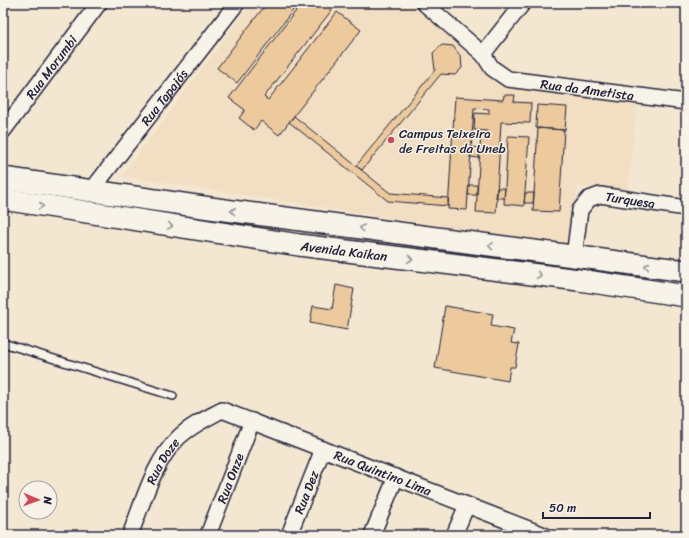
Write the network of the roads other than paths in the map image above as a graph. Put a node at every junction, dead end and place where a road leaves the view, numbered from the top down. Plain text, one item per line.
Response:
1 (99, 3) edge
2 (237, 3) edge
3 (424, 3) edge
4 (523, 3) edge
5 (483, 54) junction
6 (686, 102) edge
7 (3, 131) edge
8 (3, 178) edge
9 (91, 191) junction
10 (3, 199) edge
11 (686, 208) edge
12 (574, 257) junction
13 (686, 271) edge
14 (686, 296) edge
15 (3, 343) edge
16 (173, 396) dead end
17 (222, 410) joint
18 (252, 421) junction
19 (323, 449) junction
20 (396, 477) junction
21 (467, 505) junction
22 (536, 533) edge
23 (130, 535) edge
24 (208, 535) edge
25 (289, 535) edge
26 (372, 535) edge
27 (454, 535) edge

1 - 7 street, Rua Morumbi
2 - 9 street, Rua Tapajós
3 - 5 street
4 - 5 street
5 - 6 street, Rua da Ametista
8 - 9 street, Avenida Kaikan
12 -> 9 street, Avenida Kaikan
10 -> 14 street, Avenida Kaikan
11 - 12 street, Turquesa
13 -> 12 street, Avenida Kaikan
15 - 16 lane
17 - 18 street, Rua Quintino Lima
17 - 23 street, Rua Doze
18 - 19 street, Rua Quintino Lima
18 - 24 street, Rua Onze
19 - 20 street, Rua Quintino Lima
19 - 25 street, Rua Dez
20 - 21 street, Rua Quintino Lima
20 - 26 street
21 - 22 street, Rua Quintino Lima
21 - 27 street

